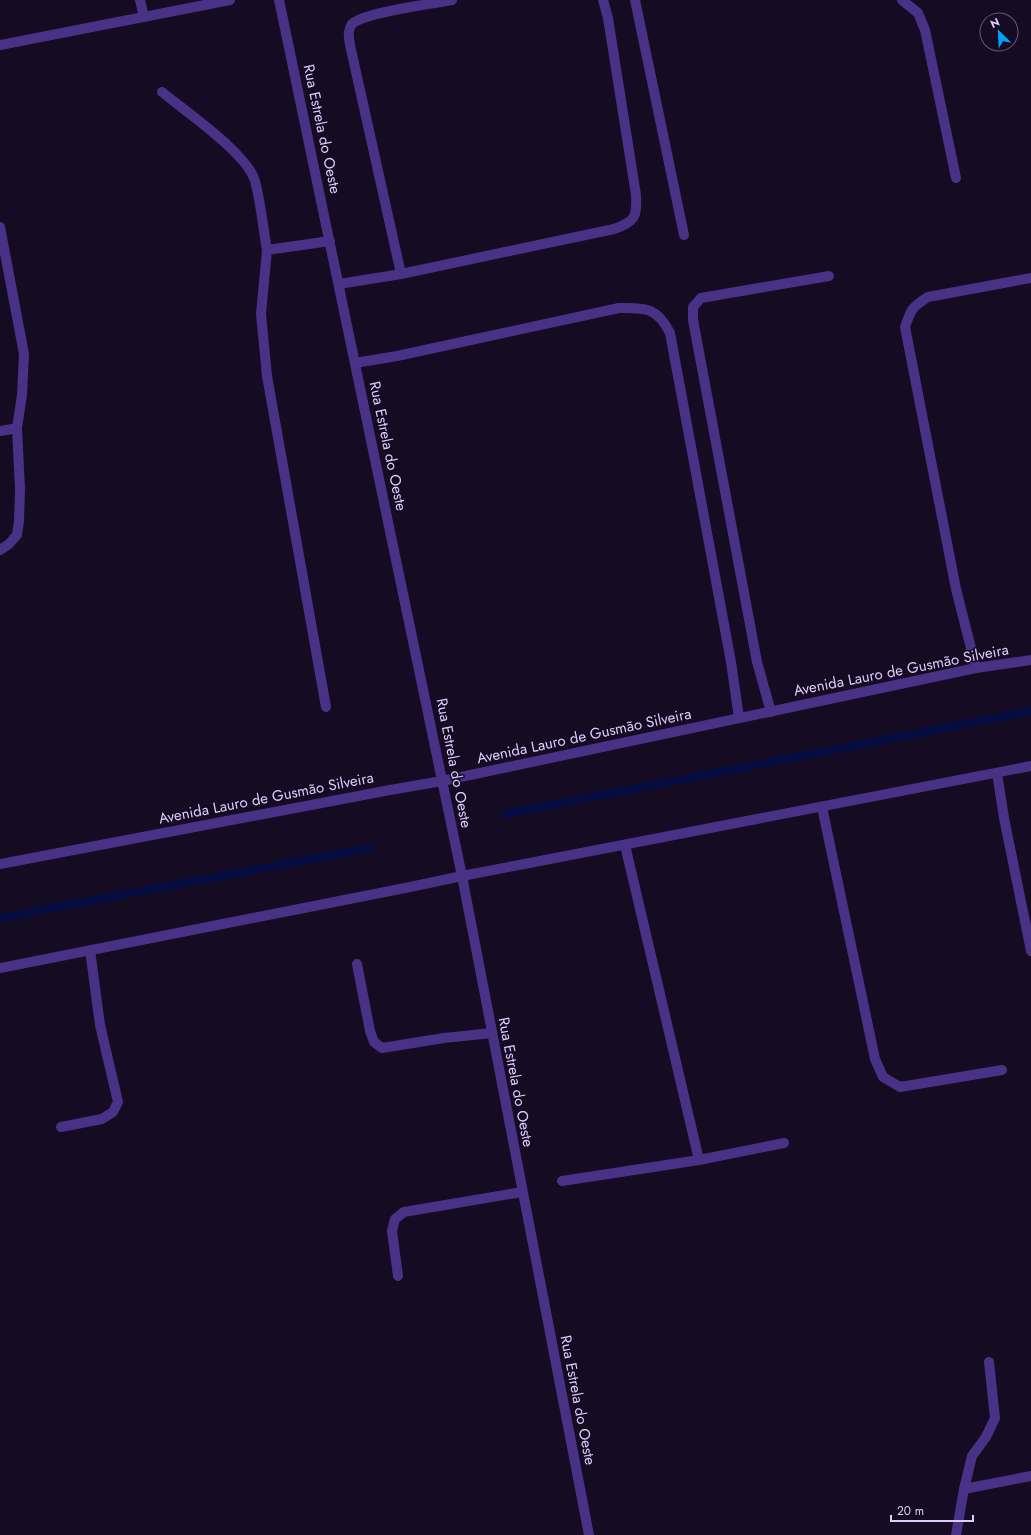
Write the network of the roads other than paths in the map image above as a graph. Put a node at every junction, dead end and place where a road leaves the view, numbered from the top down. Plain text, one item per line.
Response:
1 (140, 0) edge
2 (230, 0) edge
3 (279, 0) edge
4 (452, 0) edge
5 (603, 0) edge
6 (635, 0) edge
7 (902, 0) edge
8 (144, 17) junction
9 (0, 45) edge
10 (162, 92) dead end
11 (956, 178) dead end
12 (0, 227) edge
13 (684, 235) dead end
14 (330, 241) junction
15 (267, 250) junction
16 (401, 274) junction
17 (829, 276) dead end
18 (1031, 278) edge
19 (339, 284) junction
20 (355, 363) junction
21 (17, 428) junction
22 (0, 431) edge
23 (0, 550) edge
24 (1031, 660) edge
25 (976, 668) junction
26 (326, 708) dead end
27 (771, 712) junction
28 (740, 718) junction
29 (1031, 766) edge
30 (997, 773) junction
31 (442, 781) junction
32 (822, 807) junction
33 (625, 845) junction
34 (0, 864) edge
35 (462, 876) junction
36 (90, 950) junction
37 (1031, 951) edge
38 (357, 964) dead end
39 (0, 968) edge
40 (492, 1033) junction
41 (1002, 1070) dead end
42 (61, 1127) dead end
43 (784, 1144) dead end
44 (699, 1160) junction
45 (562, 1181) dead end
46 (522, 1192) junction
47 (398, 1276) dead end
48 (989, 1362) dead end
49 (1031, 1476) edge
50 (964, 1489) junction
51 (589, 1535) edge
52 (956, 1535) edge

1 - 8 street
2 - 8 street
3 - 14 street, Rua Estrela do Oeste
4 - 16 street
5 - 16 street
6 - 13 street
7 - 11 street
8 - 9 street
10 - 15 street
12 - 21 street
14 - 15 street
14 - 19 street, Rua Estrela do Oeste
15 - 26 street
16 - 19 street
17 - 27 street
18 - 25 street
19 - 20 street, Rua Estrela do Oeste
20 - 28 street
20 - 31 street, Rua Estrela do Oeste
21 - 22 street
21 - 23 street
24 - 25 street, Avenida Lauro de Gusmão Silveira
25 - 27 street, Avenida Lauro de Gusmão Silveira
27 - 28 street, Avenida Lauro de Gusmão Silveira
28 - 31 street, Avenida Lauro de Gusmão Silveira
29 - 30 street
30 - 32 street
30 - 37 street
31 - 34 street, Avenida Lauro de Gusmão Silveira
31 - 35 street, Rua Estrela do Oeste
32 - 33 street
32 - 41 street
33 - 35 street
33 - 44 street
35 - 36 street
35 - 40 street, Rua Estrela do Oeste
36 - 39 street
36 - 42 street
38 - 40 street
40 - 46 street, Rua Estrela do Oeste
43 - 44 street
44 - 45 street
46 - 47 street
46 - 51 street, Rua Estrela do Oeste
48 - 50 street
49 - 50 street
50 - 52 street

